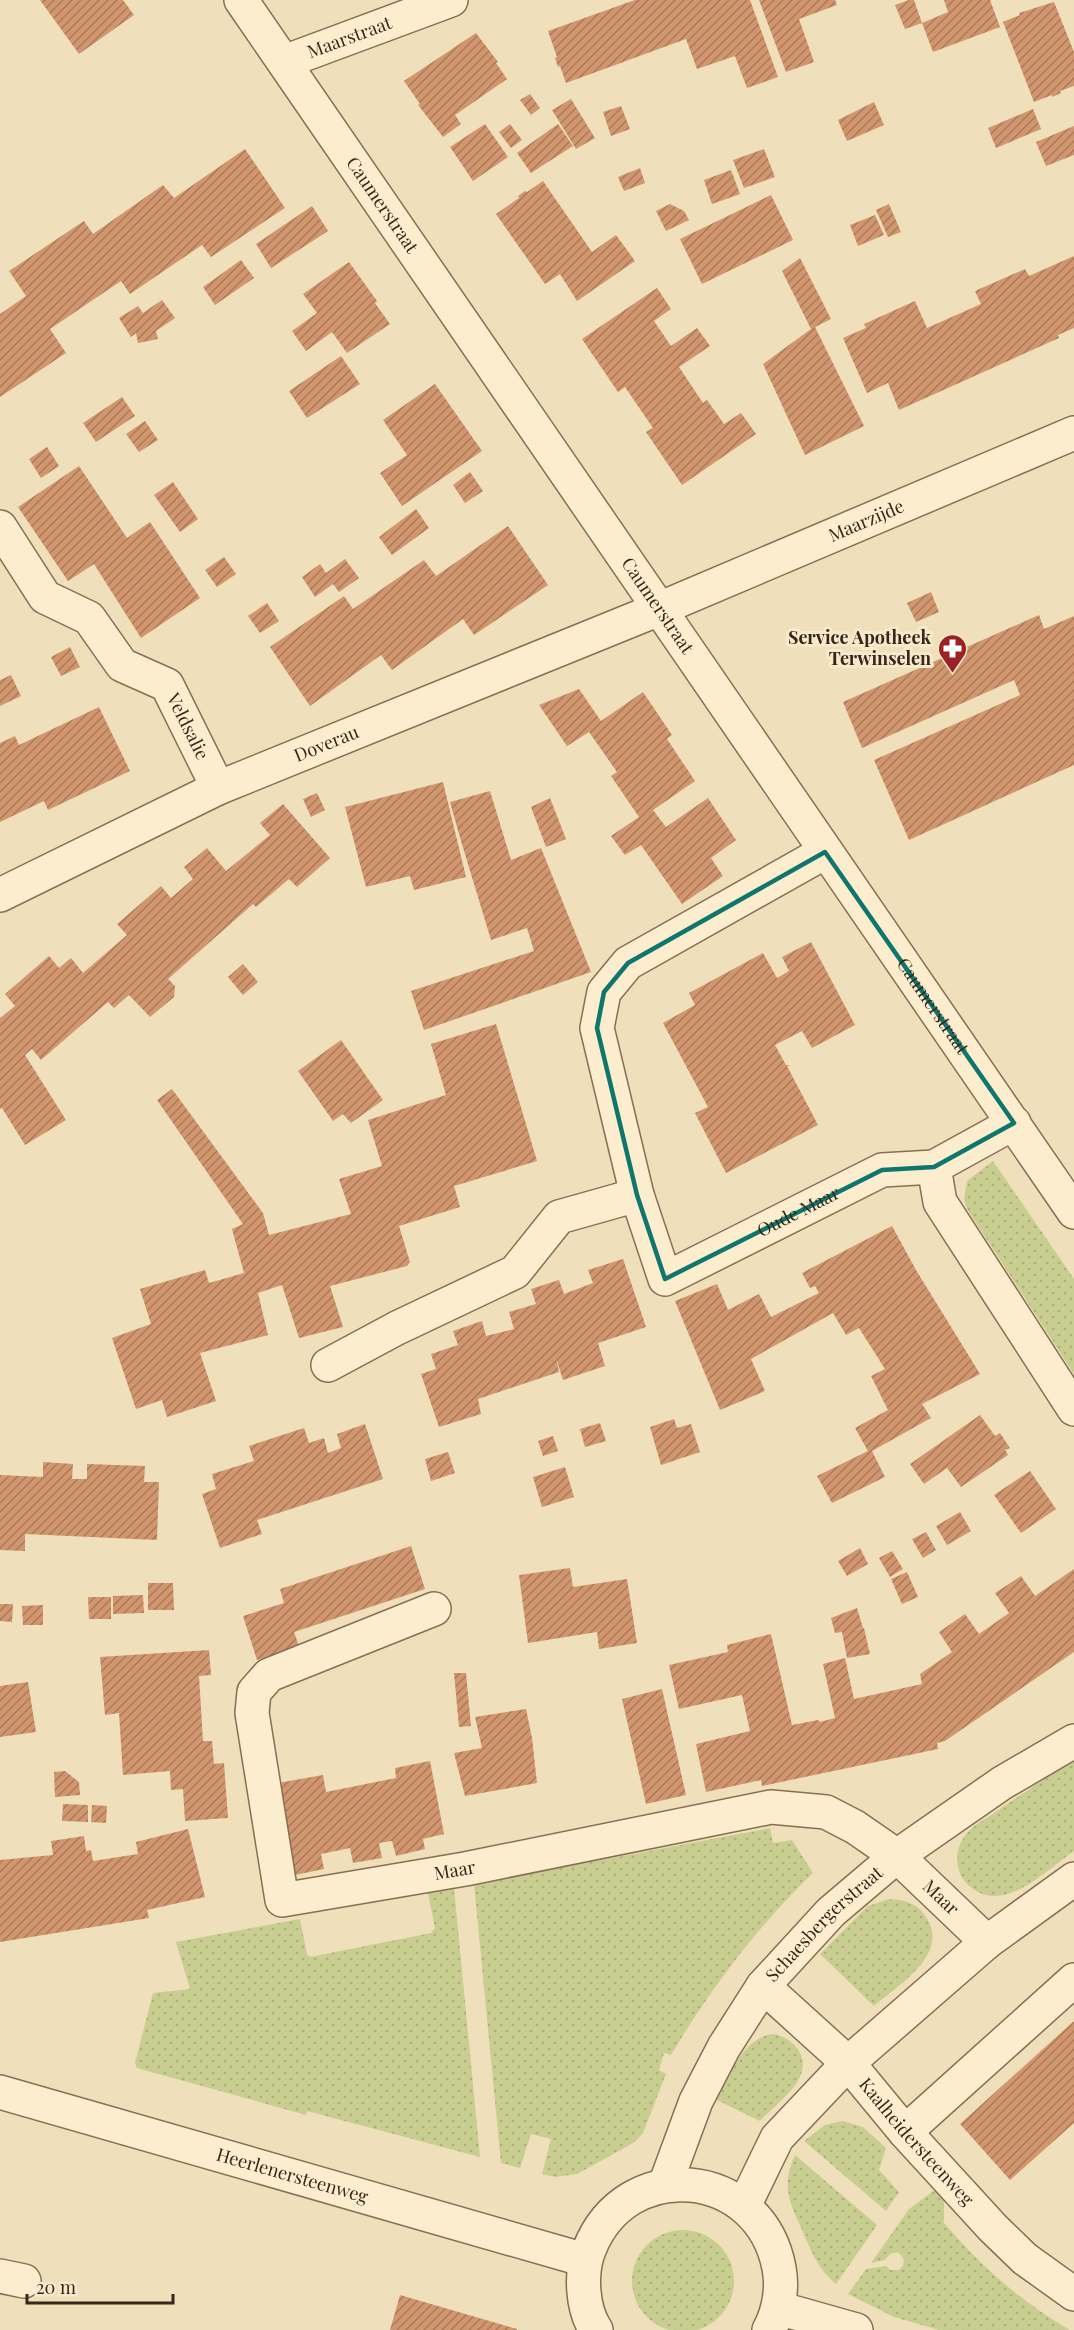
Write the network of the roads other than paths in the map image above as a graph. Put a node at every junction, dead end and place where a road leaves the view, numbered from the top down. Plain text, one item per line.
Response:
1 (241, 0) edge
2 (451, 0) edge
3 (284, 62) junction
4 (1074, 433) edge
5 (0, 527) edge
6 (659, 609) junction
7 (218, 788) junction
8 (825, 852) junction
9 (0, 895) edge
10 (1014, 1123) junction
11 (934, 1167) junction
12 (637, 1195) junction
13 (1074, 1212) edge
14 (328, 1365) dead end
15 (1074, 1409) edge
16 (434, 1610) dead end
17 (1074, 1741) edge
18 (897, 1856) junction
19 (1074, 1880) edge
20 (987, 1942) junction
21 (1074, 1980) edge
22 (763, 1986) junction
23 (848, 2062) junction
24 (0, 2092) edge
25 (905, 2132) junction
26 (665, 2185) junction
27 (744, 2206) junction
28 (585, 2260) junction
29 (1074, 2294) edge
30 (773, 2319) edge
31 (596, 2330) edge
32 (855, 2330) edge

1 - 3 street, Caumerstraat
2 - 3 street, Maarstraat
3 - 6 street, Caumerstraat
4 - 6 street, Maarzijde
5 - 7 street, Veldsalie
6 - 7 street, Doverau
6 - 8 street, Caumerstraat
7 - 9 street, Doverau
8 - 10 street, Caumerstraat
8 - 12 street, Oude Maar
10 - 11 street, Oude Maar
10 - 13 street, Caumerstraat
11 - 12 street, Oude Maar
11 - 15 street
12 - 14 street
16 - 18 street, Maar
17 - 18 street, Schaesbergerstraat
18 - 20 street, Maar
18 - 22 street, Schaesbergerstraat
19 - 20 street
20 - 23 street
21 - 25 street
22 - 23 street, Kaalheidersteenweg
22 - 26 street, Schaesbergerstraat
23 - 25 street, Kaalheidersteenweg
23 - 27 street
24 - 28 street, Heerlenersteenweg
25 - 29 street, Kaalheidersteenweg
26 - 27 street
26 - 28 street
27 - 30 street
28 - 31 street
30 - 32 street

